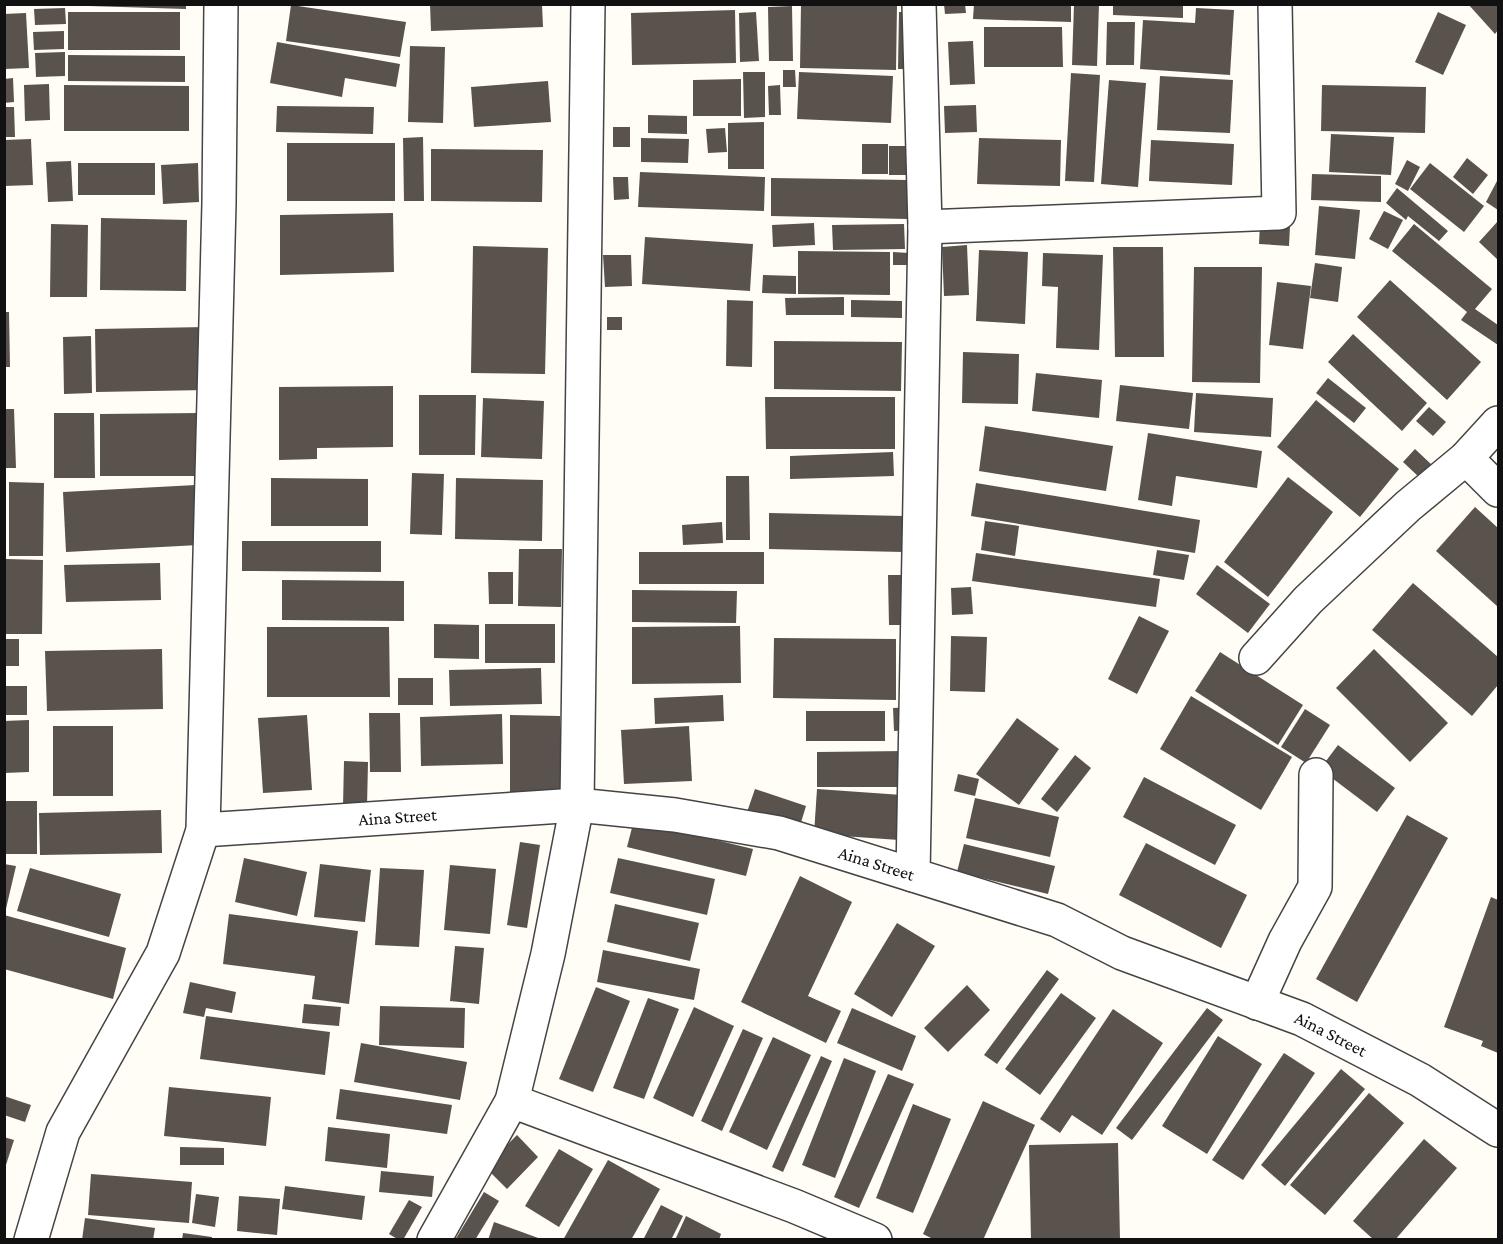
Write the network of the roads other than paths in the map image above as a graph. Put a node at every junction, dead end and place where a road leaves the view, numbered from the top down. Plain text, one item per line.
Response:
1 (221, 4) edge
2 (588, 4) edge
3 (919, 4) edge
4 (1275, 4) edge
5 (925, 227) junction
6 (1498, 423) edge
7 (1466, 458) junction
8 (1498, 490) edge
9 (1256, 658) dead end
10 (1316, 775) dead end
11 (577, 805) junction
12 (203, 830) junction
13 (913, 875) junction
14 (1257, 1003) junction
15 (512, 1101) junction
16 (1498, 1130) edge
17 (31, 1239) edge
18 (434, 1239) edge
19 (875, 1239) edge

1 - 12 street
2 - 11 street
3 - 5 street
4 - 5 street
5 - 13 street
6 - 7 street
7 - 8 street
7 - 9 street
10 - 14 street
11 - 12 street, Aina Street
11 - 13 street, Aina Street
11 - 15 street
12 - 17 street
13 - 14 street, Aina Street
14 - 16 street, Aina Street
15 - 18 street
15 - 19 street

